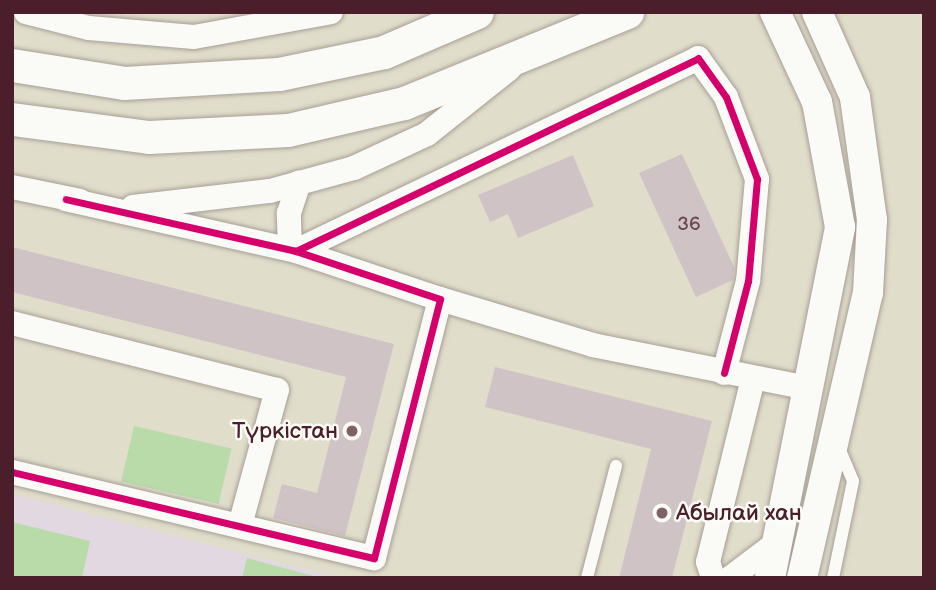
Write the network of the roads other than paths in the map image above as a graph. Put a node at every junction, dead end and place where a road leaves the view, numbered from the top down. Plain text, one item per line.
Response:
1 (26, 12) edge
2 (331, 12) edge
3 (477, 12) edge
4 (627, 12) edge
5 (775, 12) edge
6 (817, 12) edge
7 (299, 17) edge
8 (522, 59) junction
9 (12, 65) edge
10 (12, 119) edge
11 (299, 183) junction
12 (12, 187) edge
13 (66, 199) junction
14 (293, 250) junction
15 (440, 299) junction
16 (12, 323) edge
17 (724, 373) junction
18 (753, 379) junction
19 (809, 388) junction
20 (836, 442) junction
21 (616, 466) dead end
22 (12, 472) edge
23 (240, 525) junction
24 (779, 541) junction
25 (372, 568) edge
26 (587, 578) edge
27 (713, 578) edge
28 (730, 578) edge
29 (770, 578) edge
30 (802, 578) edge
31 (833, 578) edge

1 - 7 street
2 - 7 street
3 - 9 main road
4 - 8 main road
5 - 19 street
6 - 20 street
8 - 10 main road
8 - 11 street
11 - 13 street
11 - 14 street
12 - 13 street
13 - 14 street
14 - 15 street
14 - 17 street
15 - 17 street
15 - 25 street
16 - 23 street
17 - 18 street
18 - 19 street
18 - 27 street
19 - 24 street
20 - 30 street
20 - 31 lane
21 - 26 lane
22 - 23 street
23 - 25 street
24 - 28 street
24 - 29 street

